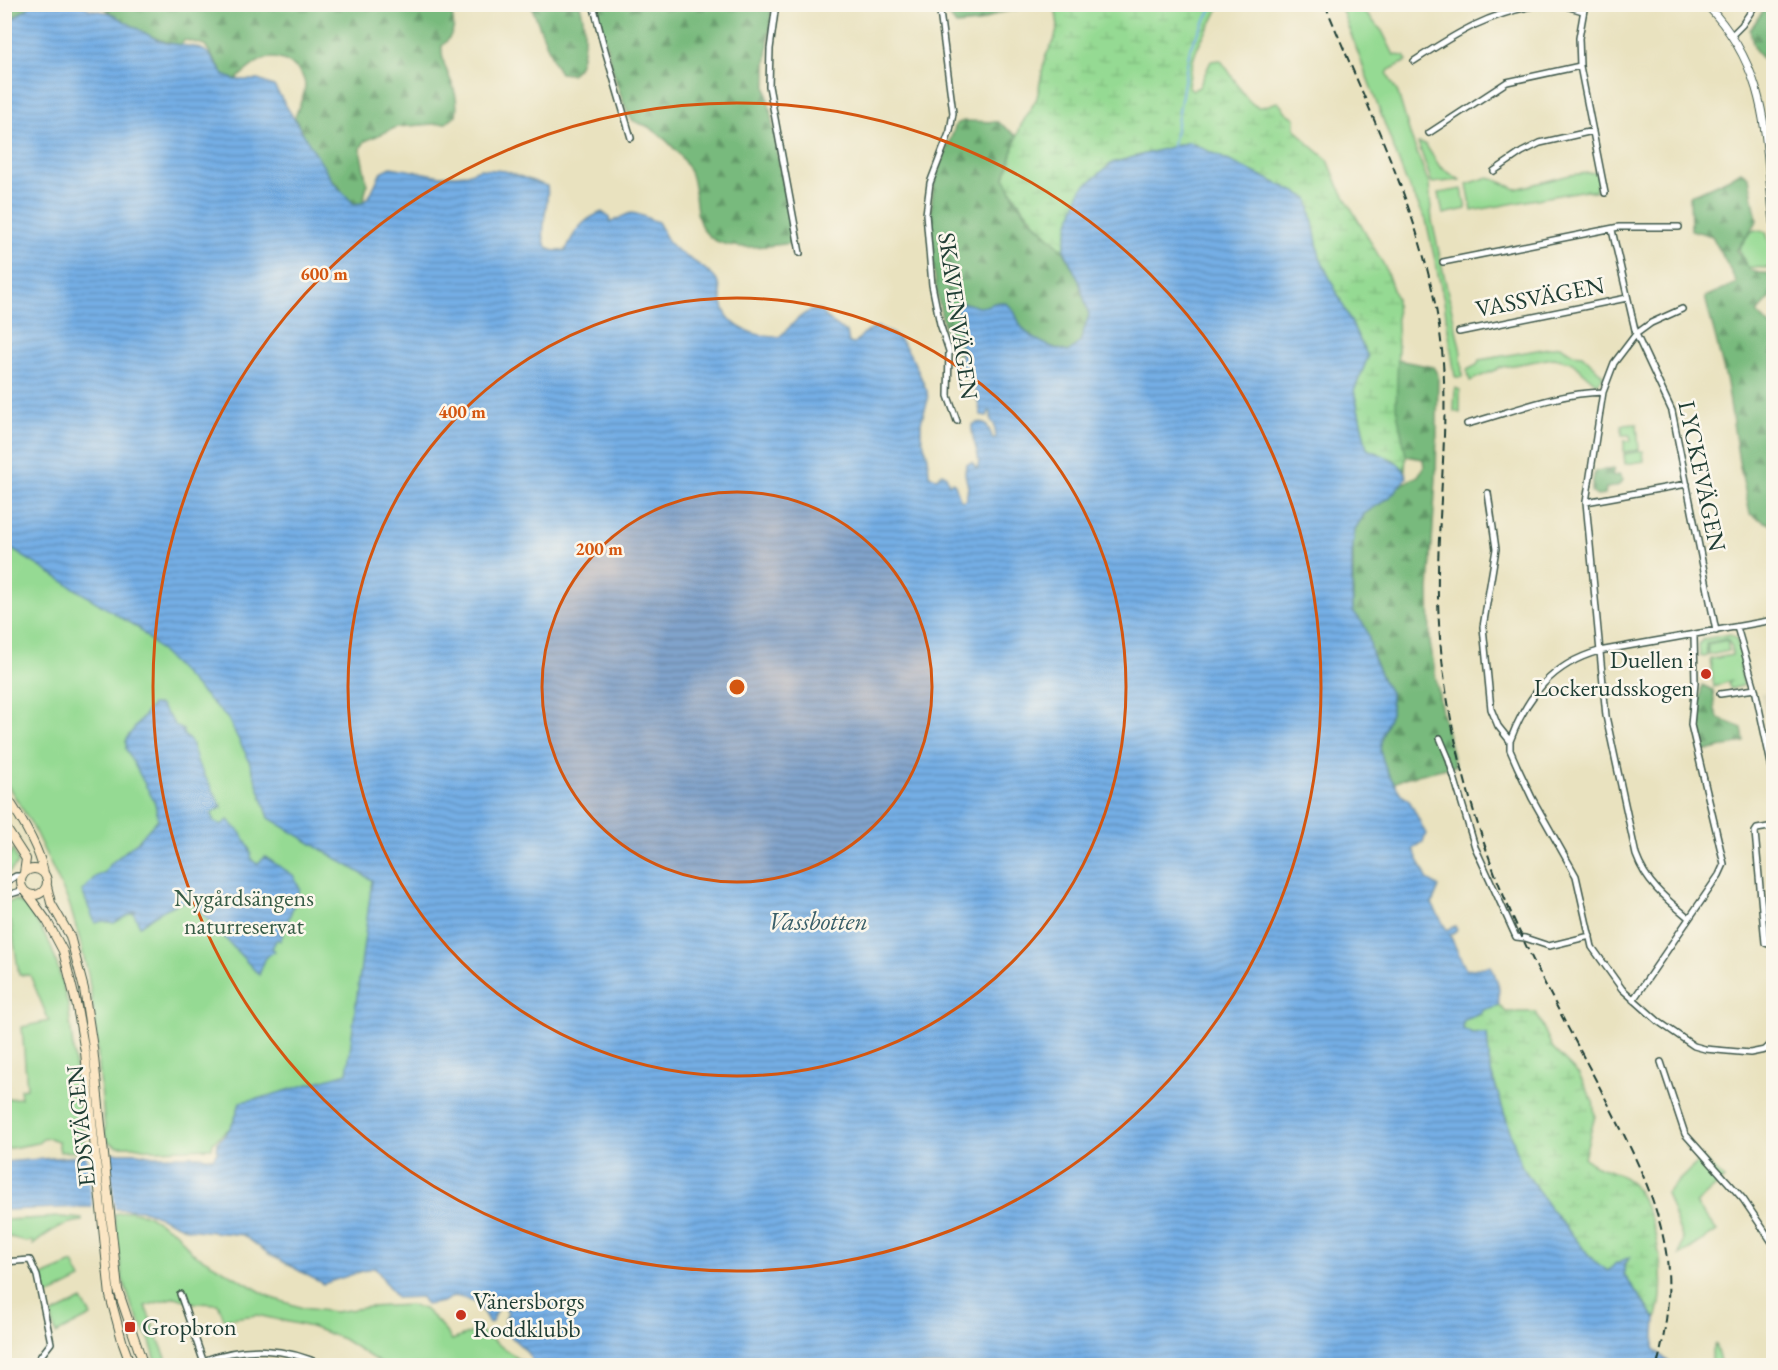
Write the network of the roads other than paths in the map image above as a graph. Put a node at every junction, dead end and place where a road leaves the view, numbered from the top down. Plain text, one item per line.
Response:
1 (593, 4) edge
2 (776, 4) edge
3 (939, 4) edge
4 (1543, 4) edge
5 (1559, 4) edge
6 (1706, 4) edge
7 (1756, 4) edge
8 (1584, 8) edge
9 (1732, 35) junction
10 (1414, 61) dead end
11 (1580, 66) junction
12 (1593, 131) junction
13 (1429, 133) dead end
14 (631, 138) dead end
15 (1494, 171) dead end
16 (1605, 193) dead end
17 (1773, 223) edge
18 (1679, 227) dead end
19 (1612, 230) junction
20 (800, 254) dead end
21 (1443, 262) dead end
22 (1628, 298) junction
23 (1682, 309) dead end
24 (1459, 332) dead end
25 (1636, 334) junction
26 (1603, 392) junction
27 (957, 421) dead end
28 (1467, 424) dead end
29 (1687, 484) junction
30 (1488, 493) dead end
31 (1586, 502) junction
32 (1773, 620) edge
33 (1737, 627) junction
34 (1716, 631) junction
35 (1694, 636) junction
36 (1599, 651) junction
37 (1755, 689) junction
38 (1720, 694) dead end
39 (1440, 738) dead end
40 (1510, 741) junction
41 (1773, 778) edge
42 (4, 793) edge
43 (4, 825) edge
44 (1773, 826) edge
45 (45, 873) junction
46 (23, 875) junction
47 (4, 882) edge
48 (47, 886) junction
49 (25, 891) junction
50 (4, 896) edge
51 (1689, 918) junction
52 (1590, 936) junction
53 (1773, 946) edge
54 (1633, 1000) junction
55 (1772, 1045) edge
56 (1661, 1062) dead end
57 (99, 1140) junction
58 (108, 1228) junction
59 (1773, 1245) edge
60 (4, 1262) edge
61 (180, 1294) dead end
62 (204, 1363) edge
63 (33, 1365) edge
64 (131, 1365) edge
65 (144, 1365) edge
66 (325, 1365) edge

1 - 14 street
2 - 20 street
3 - 27 street, SKAVENVÄGEN
4 - 10 street
5 - 8 street
6 - 9 street
7 - 9 street
8 - 11 street
9 - 17 street
11 - 12 street
11 - 13 street
12 - 15 street
12 - 16 street
18 - 19 street
19 - 21 street
19 - 22 street, LYCKEVÄGEN
22 - 24 street, VASSVÄGEN
22 - 25 street, LYCKEVÄGEN
23 - 25 street
25 - 26 street
25 - 29 street, LYCKEVÄGEN
26 - 28 street
26 - 31 street
29 - 31 street
29 - 34 street, LYCKEVÄGEN
30 - 40 street
31 - 36 street
32 - 33 street
33 - 34 street
33 - 37 street
34 - 35 street
35 - 36 street
35 - 51 street
36 - 40 street
36 - 51 street
37 - 38 street
37 - 41 street
39 - 52 street
40 - 52 street
42 - 45 main road, EDSVÄGEN
43 - 46 main road
44 - 53 street
45 - 46 main road
45 - 48 main road, EDSVÄGEN
46 - 47 street
46 - 49 main road
48 - 49 main road
48 - 57 main road, EDSVÄGEN
49 - 50 street
49 - 57 main road, EDSVÄGEN
51 - 54 street
52 - 54 street
54 - 55 street
56 - 59 street
57 - 58 main road, EDSVÄGEN
58 - 64 main road, EDSVÄGEN
58 - 65 main road, EDSVÄGEN
60 - 63 street
61 - 62 street
62 - 66 street

